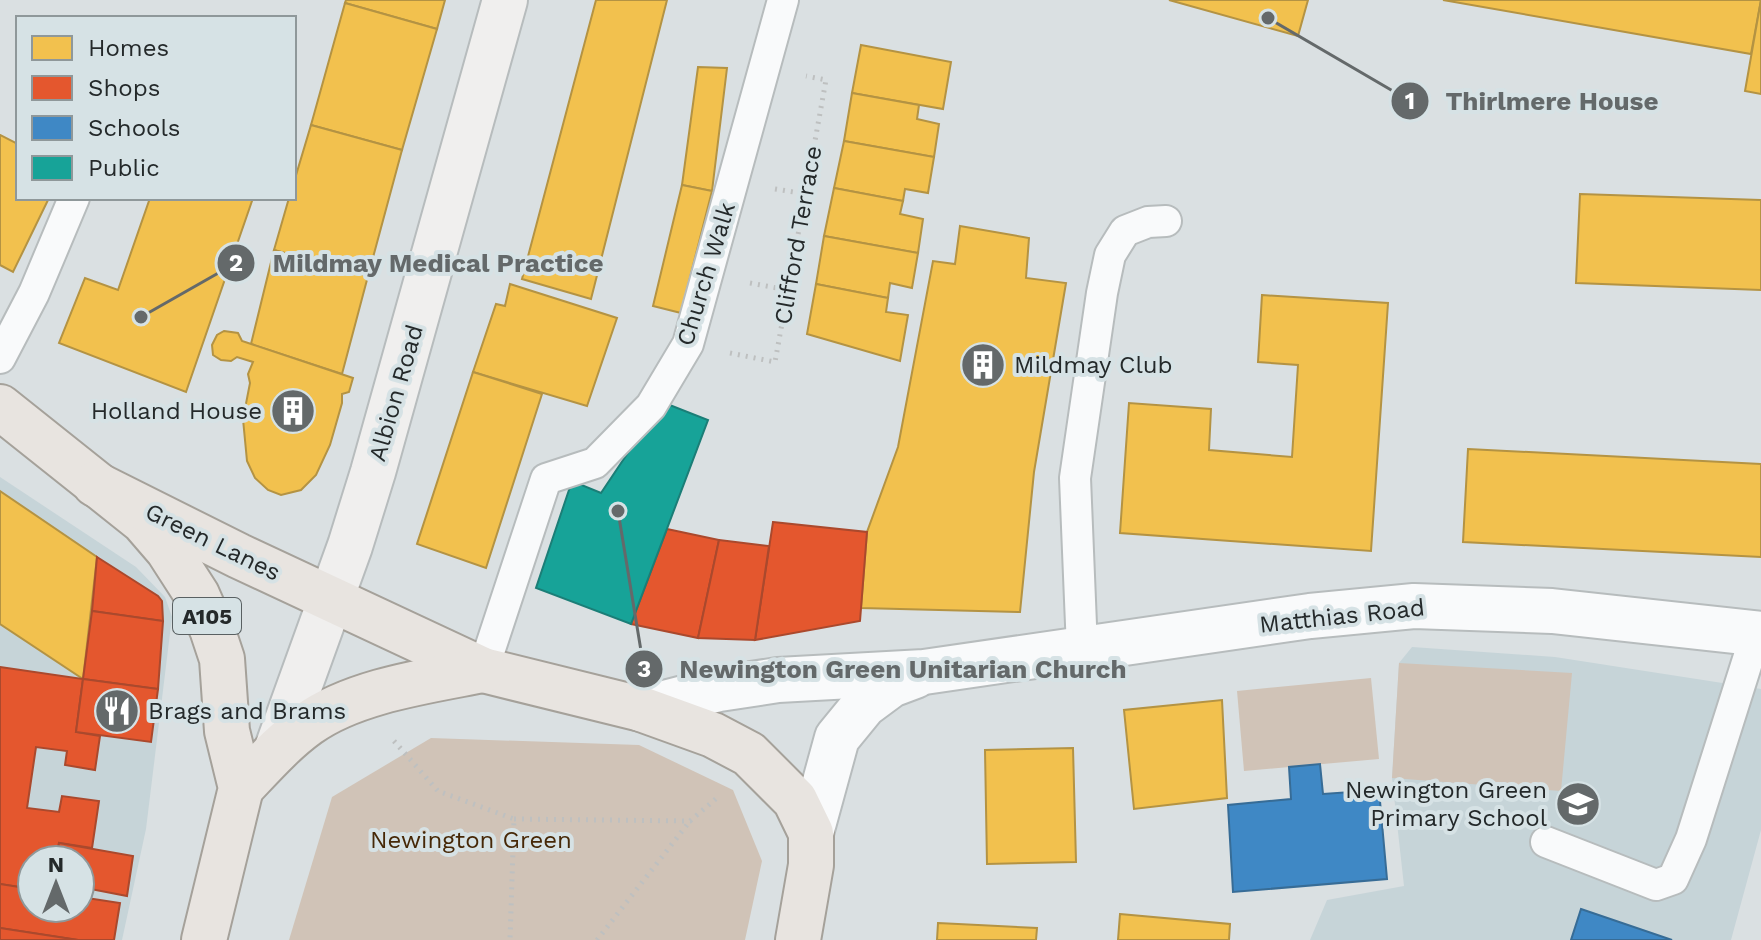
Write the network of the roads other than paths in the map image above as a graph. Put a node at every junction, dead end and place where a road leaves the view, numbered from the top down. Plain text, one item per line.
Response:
1 (505, 0) edge
2 (783, 0) edge
3 (73, 200) edge
4 (1166, 221) dead end
5 (0, 358) edge
6 (0, 407) edge
7 (95, 484) junction
8 (331, 599) junction
9 (1759, 634) edge
10 (1082, 649) junction
11 (483, 670) junction
12 (924, 672) junction
13 (641, 709) junction
14 (276, 751) junction
15 (241, 788) junction
16 (811, 833) junction
17 (1546, 842) dead end
18 (204, 940) edge
19 (798, 940) edge

1 - 8 main road, Albion Road
2 - 11 lane, Church Walk
3 - 5 lane
4 - 10 lane
6 - 7 main road, Green Lanes / A105
7 - 8 main road, Green Lanes / A105
7 - 15 main road, Green Lanes / A105
8 - 11 main road, A105
8 - 14 main road, Albion Road
9 - 10 street, Matthias Road
9 - 17 lane
10 - 12 street, Matthias Road
11 - 13 main road, A105
11 - 14 main road, A105
12 - 13 street, Matthias Road
12 - 16 street, Matthias Road
13 - 16 main road, A105
14 - 15 main road, A105
15 - 18 main road, A105
16 - 19 main road, A105

